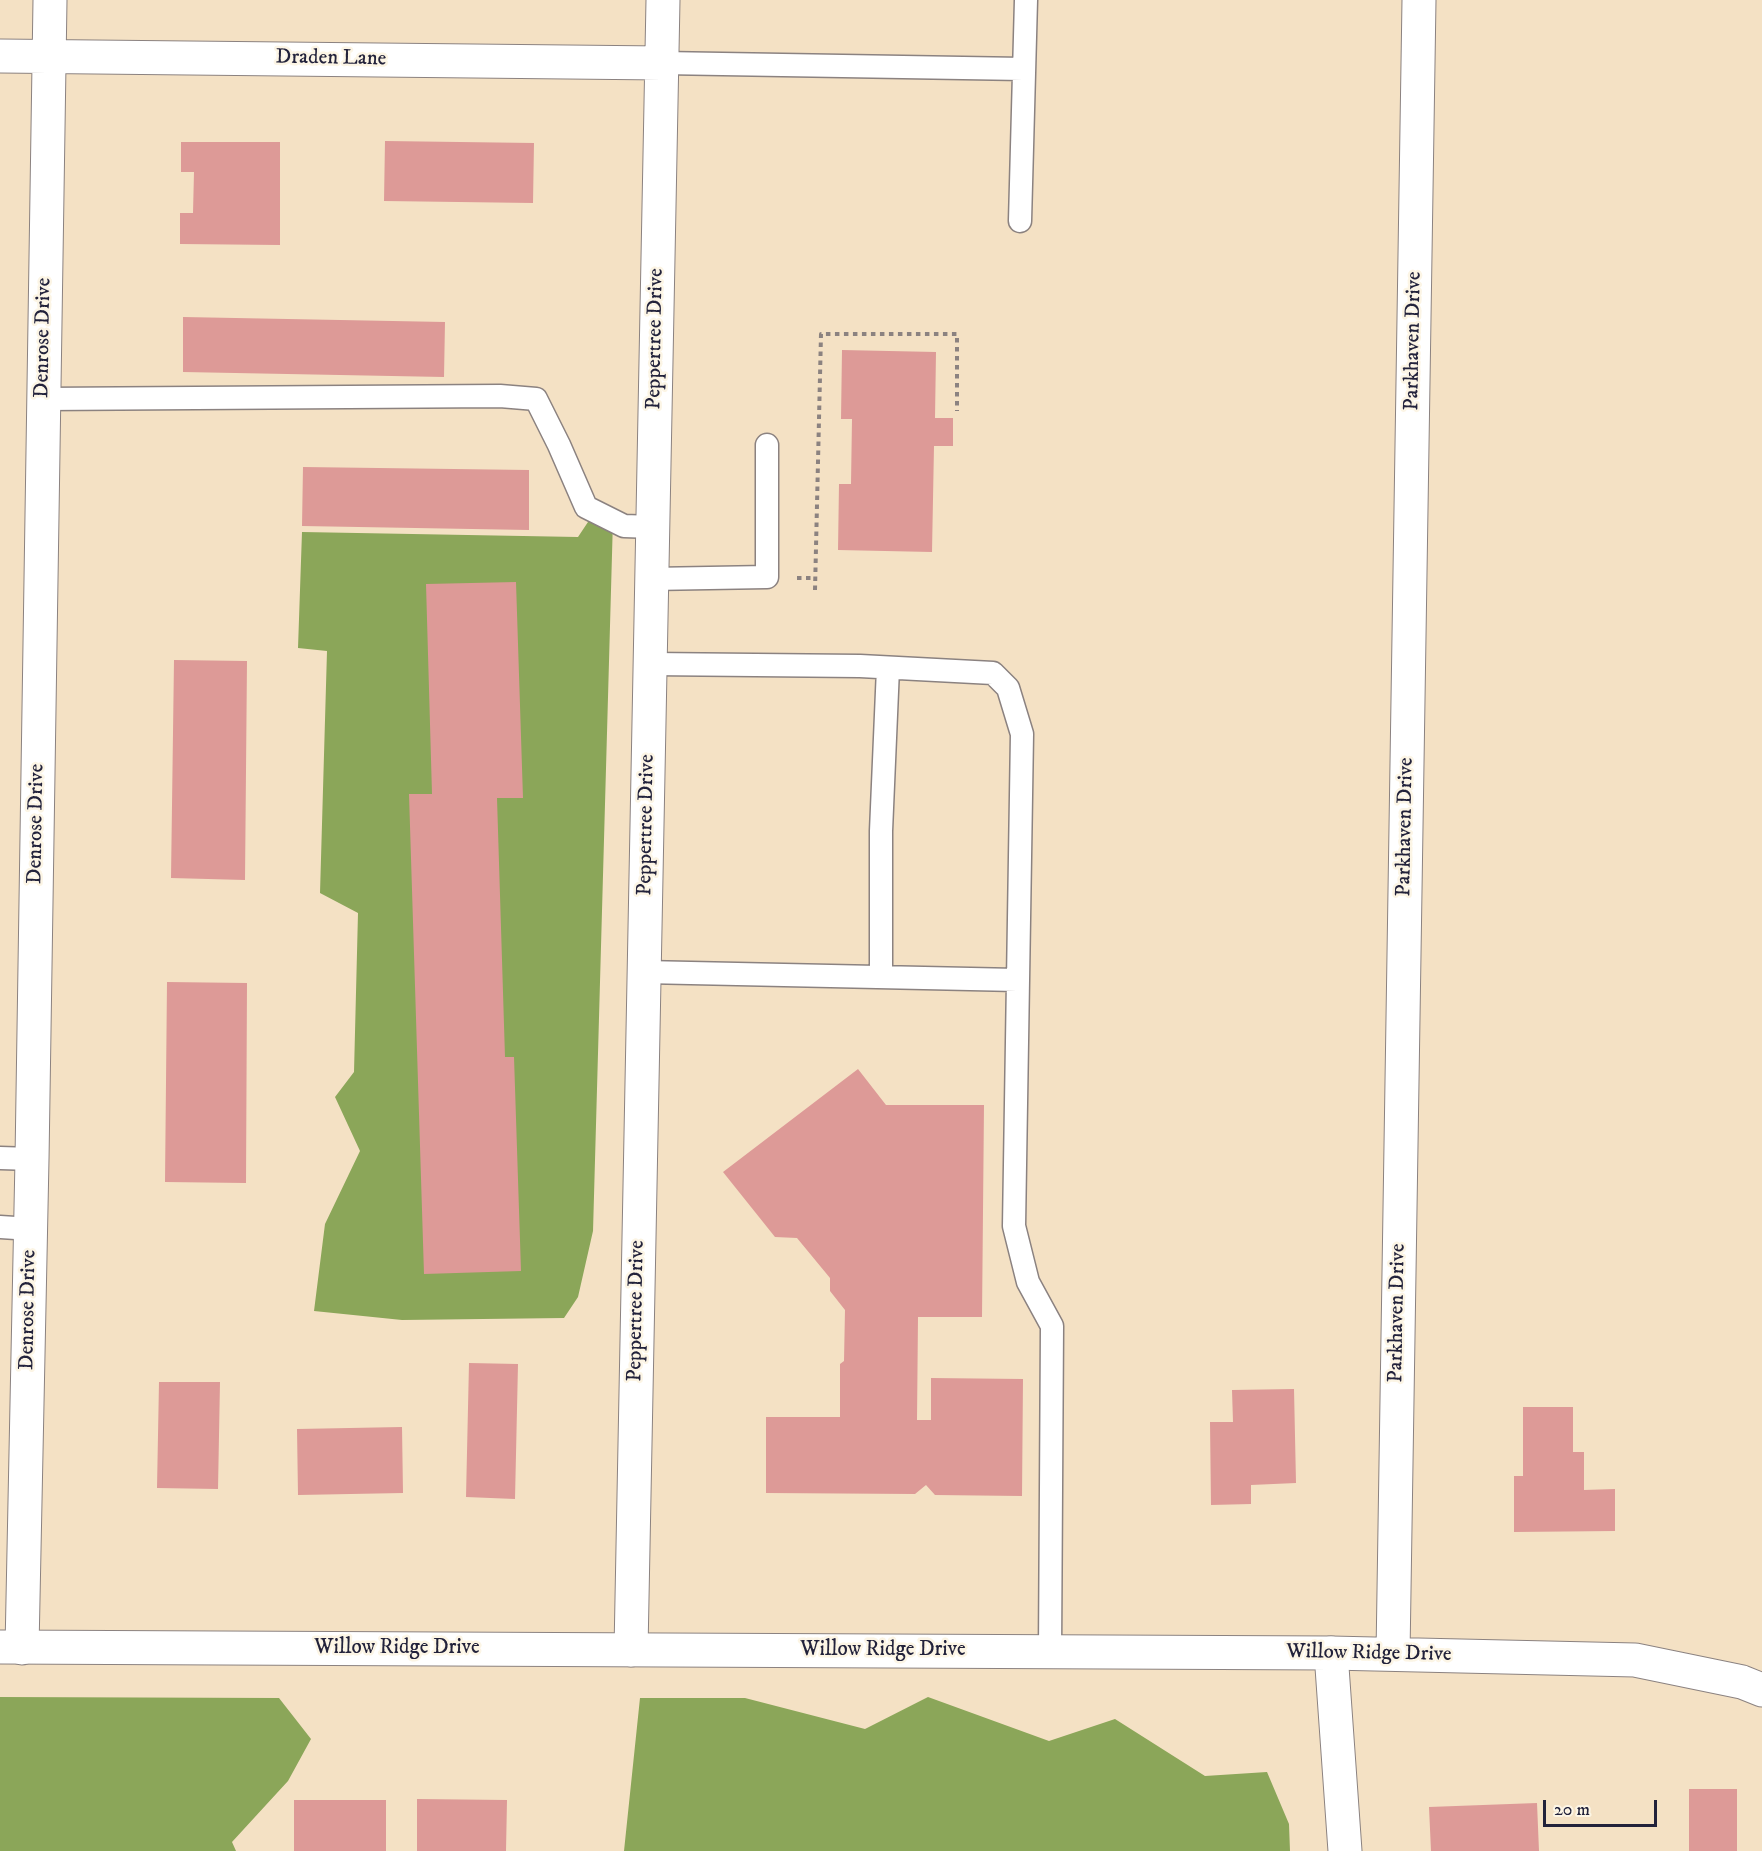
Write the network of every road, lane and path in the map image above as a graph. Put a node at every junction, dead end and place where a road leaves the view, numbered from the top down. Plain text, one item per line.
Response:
1 (50, 0) edge
2 (663, 0) edge
3 (1026, 0) edge
4 (1419, 0) edge
5 (0, 56) edge
6 (49, 56) junction
7 (662, 63) junction
8 (1023, 69) junction
9 (1020, 221) dead end
10 (43, 399) junction
11 (957, 411) dead end
12 (767, 445) dead end
13 (653, 527) junction
14 (651, 579) junction
15 (815, 590) dead end
16 (650, 664) junction
17 (888, 668) junction
18 (644, 972) junction
19 (880, 977) junction
20 (1017, 980) junction
21 (0, 1158) edge
22 (32, 1159) junction
23 (15, 1228) edge
24 (11, 1647) edge
25 (631, 1650) junction
26 (1050, 1652) junction
27 (1331, 1653) junction
28 (1393, 1653) junction
29 (1762, 1690) edge
30 (1345, 1851) edge

1 - 6 street, Denrose Drive
2 - 7 street, Peppertree Drive
3 - 8 lane
4 - 28 street, Parkhaven Drive
5 - 6 street, Draden Lane
6 - 7 street, Draden Lane
6 - 10 street, Denrose Drive
7 - 8 lane
7 - 13 street, Peppertree Drive
8 - 9 lane
10 - 13 lane
10 - 22 street, Denrose Drive
11 - 15 path
12 - 14 lane
13 - 14 street, Peppertree Drive
14 - 16 street, Peppertree Drive
16 - 17 lane
16 - 18 street, Peppertree Drive
17 - 19 lane
17 - 20 lane
18 - 19 lane
18 - 25 street, Peppertree Drive
19 - 20 lane
20 - 26 lane
21 - 22 lane
22 - 23 street, Denrose Drive
23 - 24 street, Denrose Drive
24 - 25 street, Willow Ridge Drive
25 - 26 street, Willow Ridge Drive
26 - 27 street, Willow Ridge Drive
27 - 28 street, Willow Ridge Drive
27 - 30 street
28 - 29 street, Willow Ridge Drive

